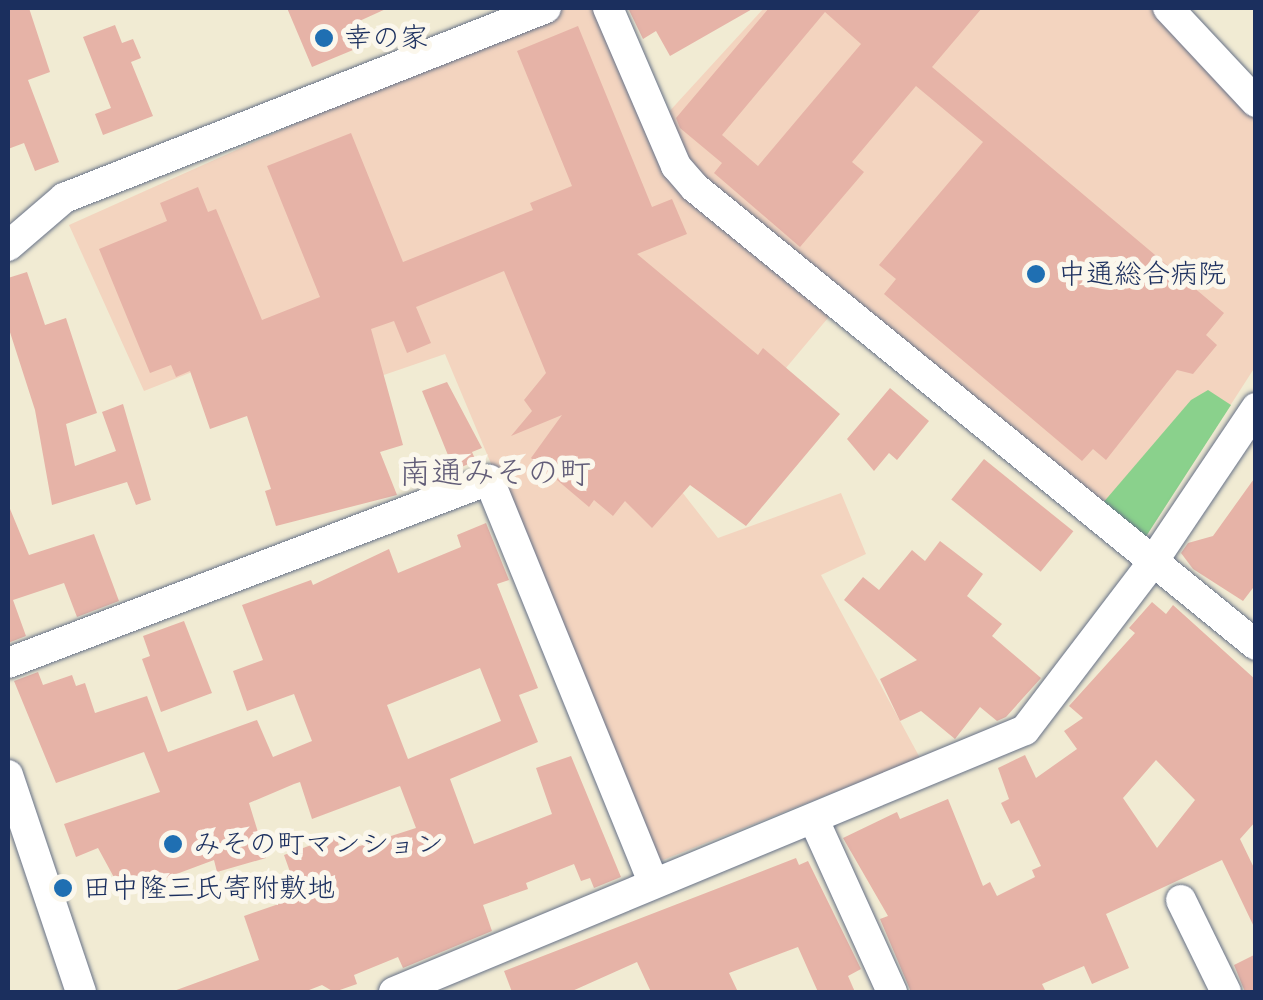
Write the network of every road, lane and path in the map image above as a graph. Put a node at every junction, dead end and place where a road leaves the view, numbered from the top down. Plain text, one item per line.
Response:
1 (546, 8) edge
2 (608, 8) edge
3 (1168, 8) edge
4 (1256, 102) edge
5 (8, 246) edge
6 (1256, 408) edge
7 (1152, 564) junction
8 (1256, 645) edge
9 (8, 663) edge
10 (8, 774) edge
11 (814, 820) junction
12 (16, 828) edge
13 (653, 882) junction
14 (1181, 900) dead end
15 (82, 992) edge
16 (394, 992) edge
17 (892, 992) edge
18 (1226, 992) edge

1 - 5 street
2 - 7 street
3 - 4 street
6 - 7 street
7 - 8 street
7 - 11 street
9 - 13 street
10 - 12 street
11 - 13 street
11 - 17 street
12 - 15 street
13 - 16 street
14 - 18 street

